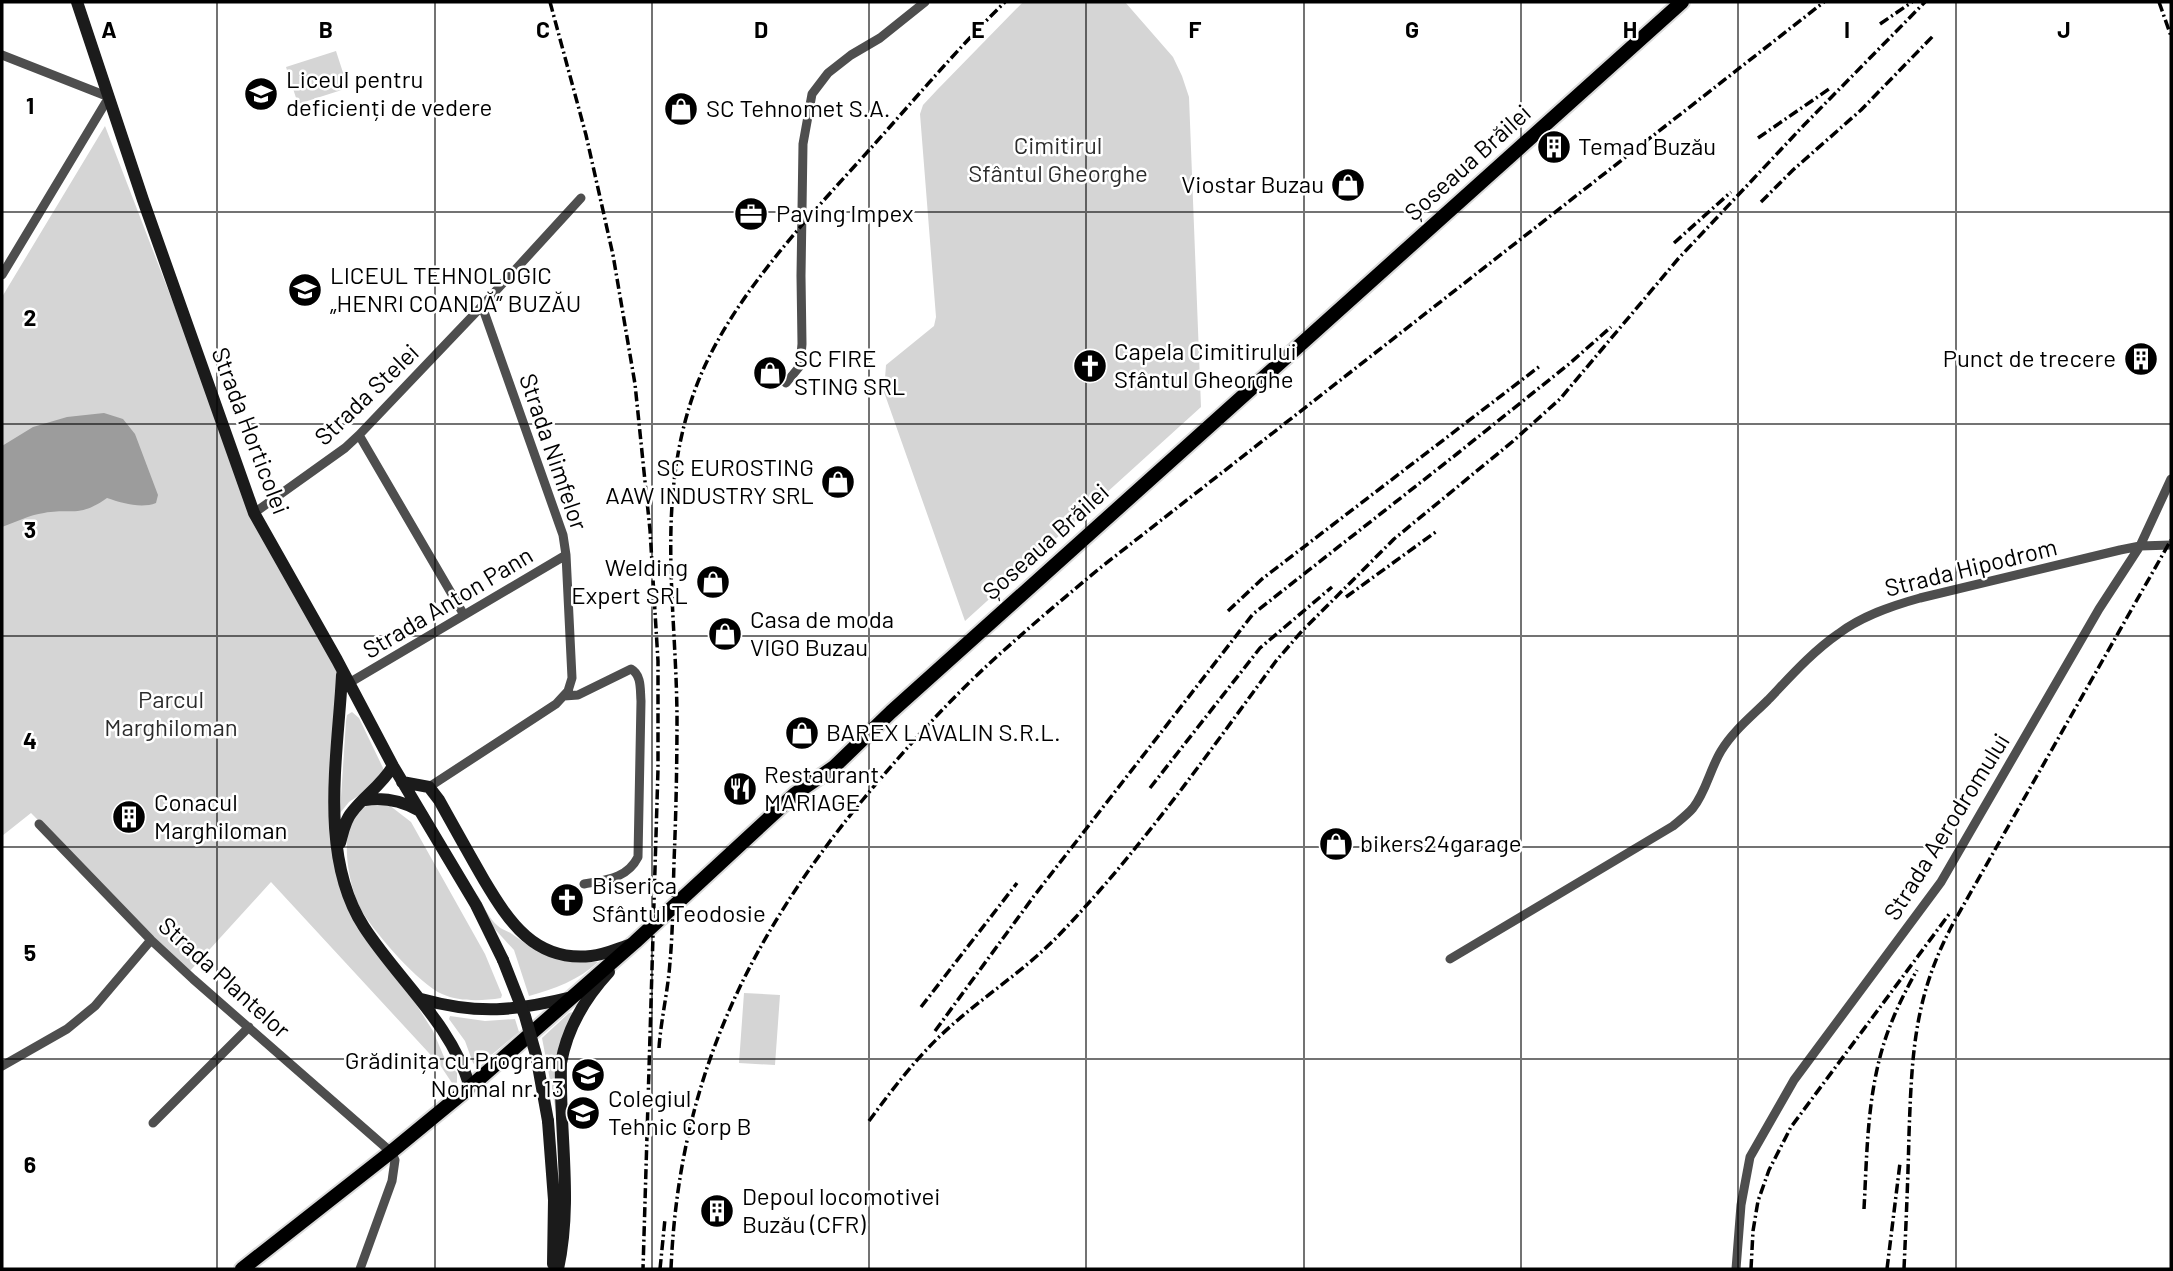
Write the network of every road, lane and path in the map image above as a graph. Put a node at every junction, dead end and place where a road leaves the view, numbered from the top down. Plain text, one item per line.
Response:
1 (77, 2) edge
2 (925, 2) edge
3 (1682, 2) edge
4 (2, 55) edge
5 (108, 97) junction
6 (581, 198) dead end
7 (2, 275) edge
8 (482, 306) junction
9 (786, 383) dead end
10 (359, 435) junction
11 (2171, 479) edge
12 (254, 513) junction
13 (2171, 545) edge
14 (2140, 546) junction
15 (566, 555) junction
16 (464, 615) junction
17 (346, 677) junction
18 (564, 696) junction
19 (361, 707) junction
20 (340, 727) junction
21 (393, 766) junction
22 (402, 782) junction
23 (429, 787) junction
24 (365, 800) junction
25 (418, 810) junction
26 (39, 824) dead end
27 (338, 850) junction
28 (584, 884) dead end
29 (151, 940) junction
30 (635, 942) junction
31 (1450, 959) dead end
32 (574, 996) junction
33 (421, 999) junction
34 (249, 1027) junction
35 (2, 1066) edge
36 (470, 1087) junction
37 (153, 1123) dead end
38 (391, 1152) junction
39 (242, 1269) edge
40 (360, 1269) edge
41 (553, 1269) edge
42 (558, 1269) edge
43 (1736, 1269) edge

1 - 5 main road, Strada Horticolei
2 - 9 street
3 - 30 main road, Șoseaua Brăilei
4 - 5 street
5 - 7 street
5 - 12 main road, Strada Horticolei
6 - 8 street, Strada Stelei
8 - 10 street, Strada Stelei
8 - 15 street, Strada Nimfelor
10 - 12 street, Strada Stelei
10 - 16 street
11 - 14 street, Strada Aerodromului
12 - 17 main road, Strada Horticolei
13 - 14 street, Strada Hipodrom
14 - 31 street, Strada Hipodrom
14 - 43 street, Strada Aerodromului
15 - 16 street, Strada Anton Pann
15 - 18 street, Strada Nimfelor
16 - 17 street, Strada Anton Pann
17 - 19 main road, Strada Horticolei
17 - 20 main road
18 - 23 street
18 - 28 street
19 - 20 main road
19 - 21 main road, Strada Horticolei
20 - 27 main road
21 - 22 main road, Strada Horticolei
21 - 24 main road
22 - 23 main road
22 - 25 main road, Strada Horticolei
23 - 30 main road
24 - 25 main road
24 - 27 main road
25 - 41 main road, Strada Horticolei, bridge
26 - 29 street, Strada Plantelor
27 - 33 main road
29 - 34 street, Strada Plantelor
29 - 35 street
30 - 32 main road, Șoseaua Brăilei
30 - 42 main road
32 - 33 main road
32 - 36 main road, Șoseaua Brăilei
33 - 36 main road
34 - 37 street
34 - 38 street, Strada Plantelor
36 - 38 main road, Șoseaua Brăilei
38 - 39 main road, Șoseaua Brăilei
38 - 40 street

